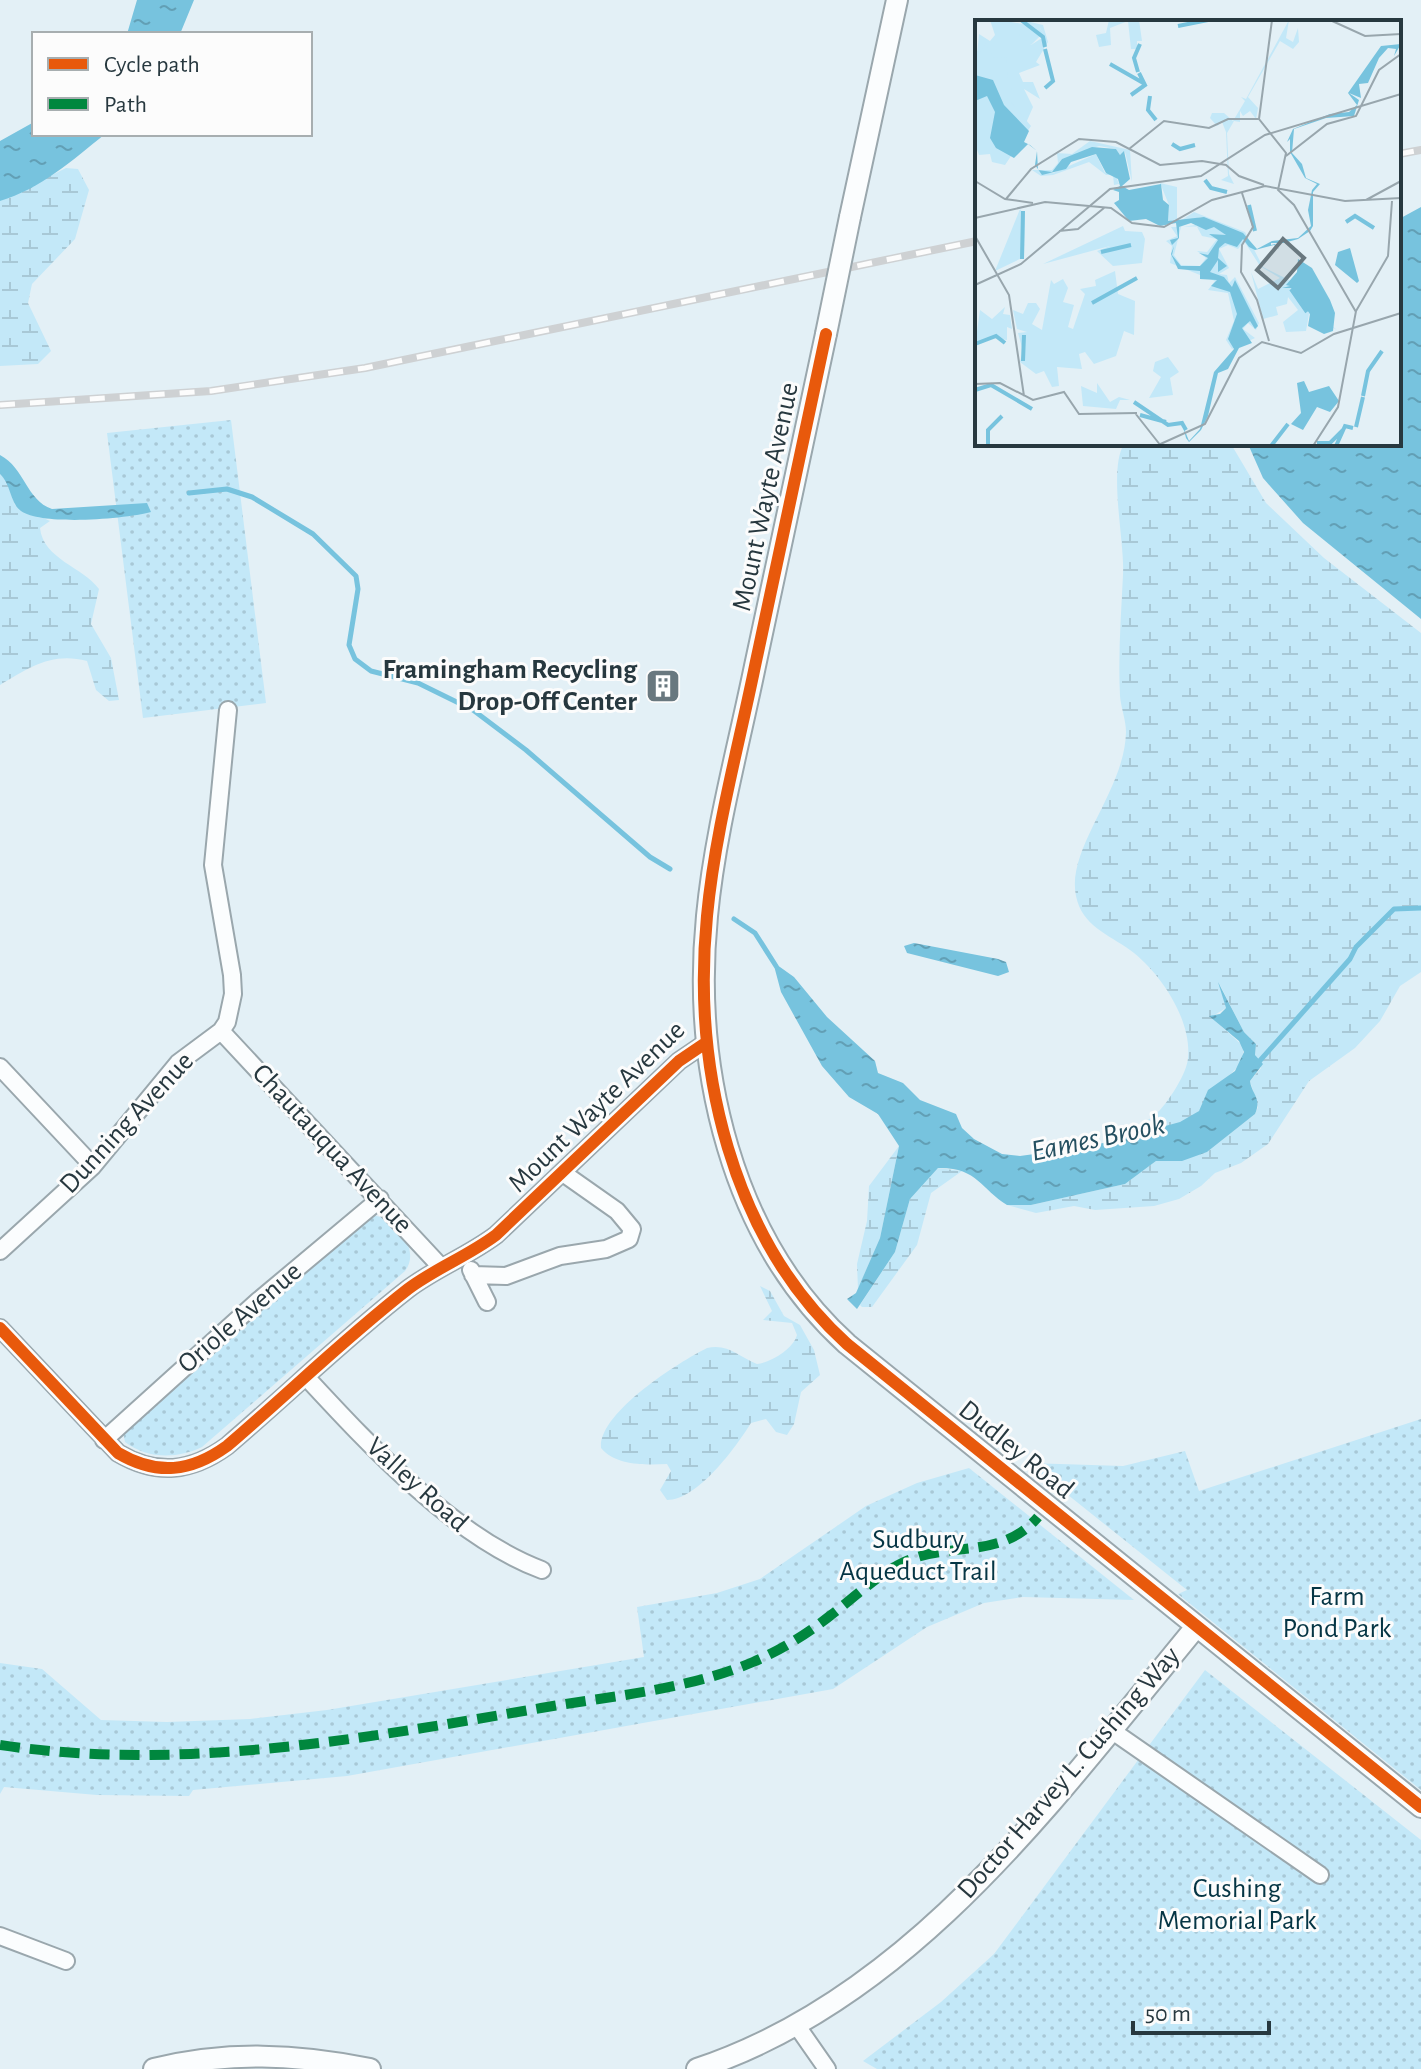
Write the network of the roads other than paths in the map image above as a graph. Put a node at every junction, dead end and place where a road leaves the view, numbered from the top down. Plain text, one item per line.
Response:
1 (897, 0) edge
2 (228, 710) dead end
3 (221, 1031) junction
4 (707, 1042) junction
5 (0, 1067) edge
6 (93, 1166) junction
7 (563, 1173) junction
8 (380, 1199) junction
9 (0, 1251) edge
10 (464, 1258) junction
11 (441, 1267) junction
12 (473, 1275) junction
13 (487, 1302) dead end
14 (0, 1328) edge
15 (307, 1378) junction
16 (104, 1440) junction
17 (542, 1570) dead end
18 (1196, 1627) junction
19 (1111, 1730) junction
20 (1421, 1807) edge
21 (1320, 1875) dead end
22 (0, 1936) edge
23 (66, 1961) dead end
24 (797, 2026) junction
25 (154, 2069) edge
26 (370, 2069) edge
27 (697, 2069) edge
28 (827, 2069) edge

1 - 4 street, Mount Wayte Avenue, bridge
2 - 3 street
3 - 6 street, Dunning Avenue
3 - 8 street, Chautauqua Avenue
4 - 7 street, Mount Wayte Avenue
4 - 18 street, Dudley Road
5 - 6 street
6 - 9 street, Dunning Avenue
7 - 10 street, Mount Wayte Avenue
7 - 12 street
8 - 11 street, Chautauqua Avenue
8 - 16 street, Oriole Avenue
10 - 11 street, Mount Wayte Avenue
10 - 12 street
11 - 15 street, Mount Wayte Avenue
12 - 13 street
14 - 16 street, Mount Wayte Avenue
15 - 16 street, Mount Wayte Avenue
15 - 17 street, Valley Road
18 - 19 street, Doctor Harvey L. Cushing Way
18 - 20 street, Dudley Road
19 - 21 street
19 - 24 street, Doctor Harvey L. Cushing Way
22 - 23 street
24 - 27 street, Doctor Harvey L. Cushing Way
24 - 28 street
25 - 26 street

